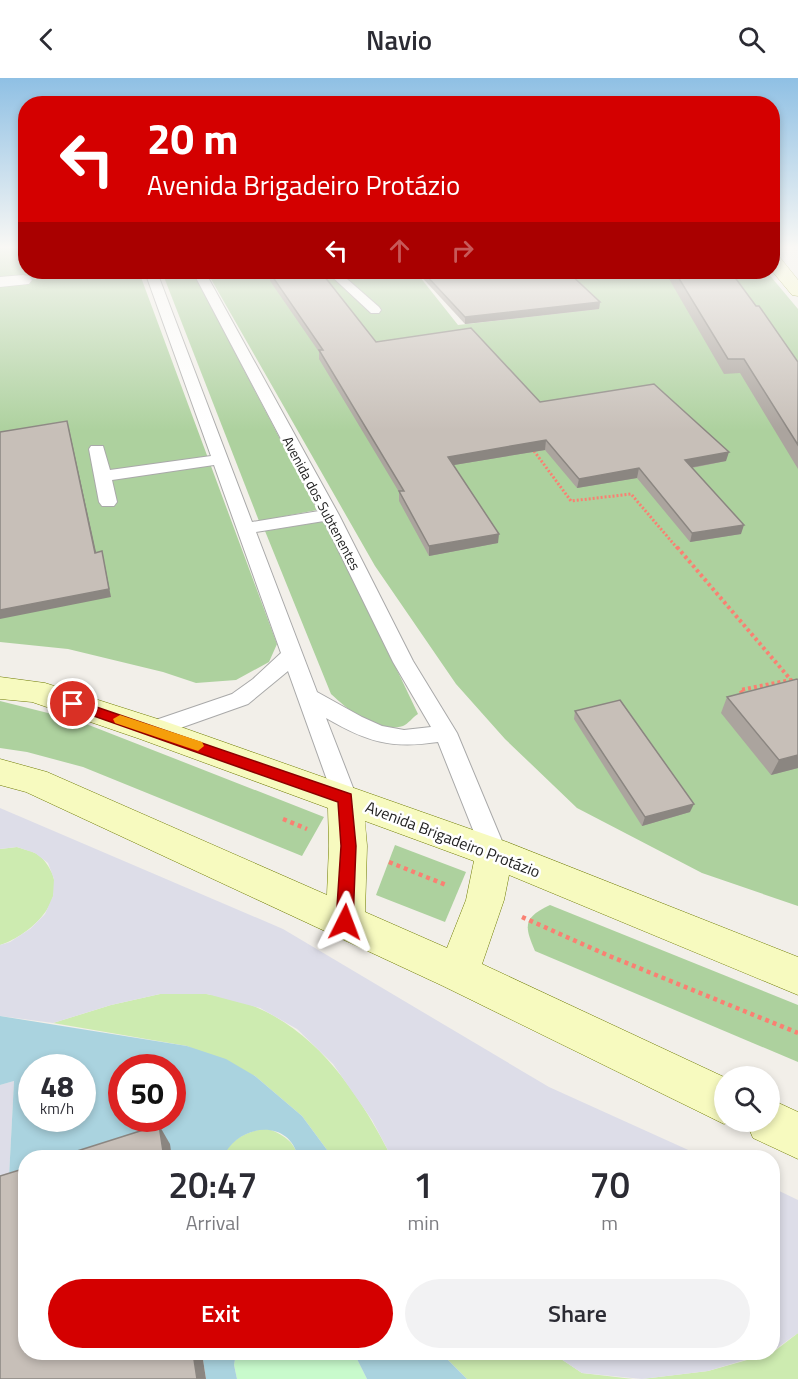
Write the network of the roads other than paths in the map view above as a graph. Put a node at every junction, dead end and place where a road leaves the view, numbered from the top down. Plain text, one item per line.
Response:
1 (165, 309) edge
2 (219, 309) edge
3 (97, 449) dead end
4 (220, 459) junction
5 (104, 476) junction
6 (108, 502) dead end
7 (330, 515) junction
8 (246, 528) junction
9 (292, 655) junction
10 (0, 688) edge
11 (309, 697) junction
12 (152, 730) junction
13 (446, 733) junction
14 (0, 772) edge
15 (345, 798) junction
16 (494, 853) junction
17 (345, 922) junction
18 (458, 973) junction
19 (798, 976) edge
20 (714, 1096) edge
21 (780, 1127) edge
22 (798, 1136) edge

1 - 4 lane
2 - 7 lane, Avenida dos Subtenentes
3 - 5 lane
4 - 5 lane
4 - 8 lane
5 - 6 lane
7 - 8 lane
7 - 13 lane, Avenida dos Subtenentes
8 - 9 lane
9 - 11 lane
9 - 12 lane
10 - 12 main road, Avenida Brigadeiro Protázio
11 - 13 lane
11 - 15 lane
12 - 15 main road, Avenida Brigadeiro Protázio
13 - 16 lane, Avenida dos Subtenentes
14 - 17 main road
15 - 16 main road, Avenida Brigadeiro Protázio
15 - 17 main road
16 - 18 main road
16 - 19 main road, Avenida Brigadeiro Protázio
17 - 18 main road
18 - 20 main road
21 - 22 main road

